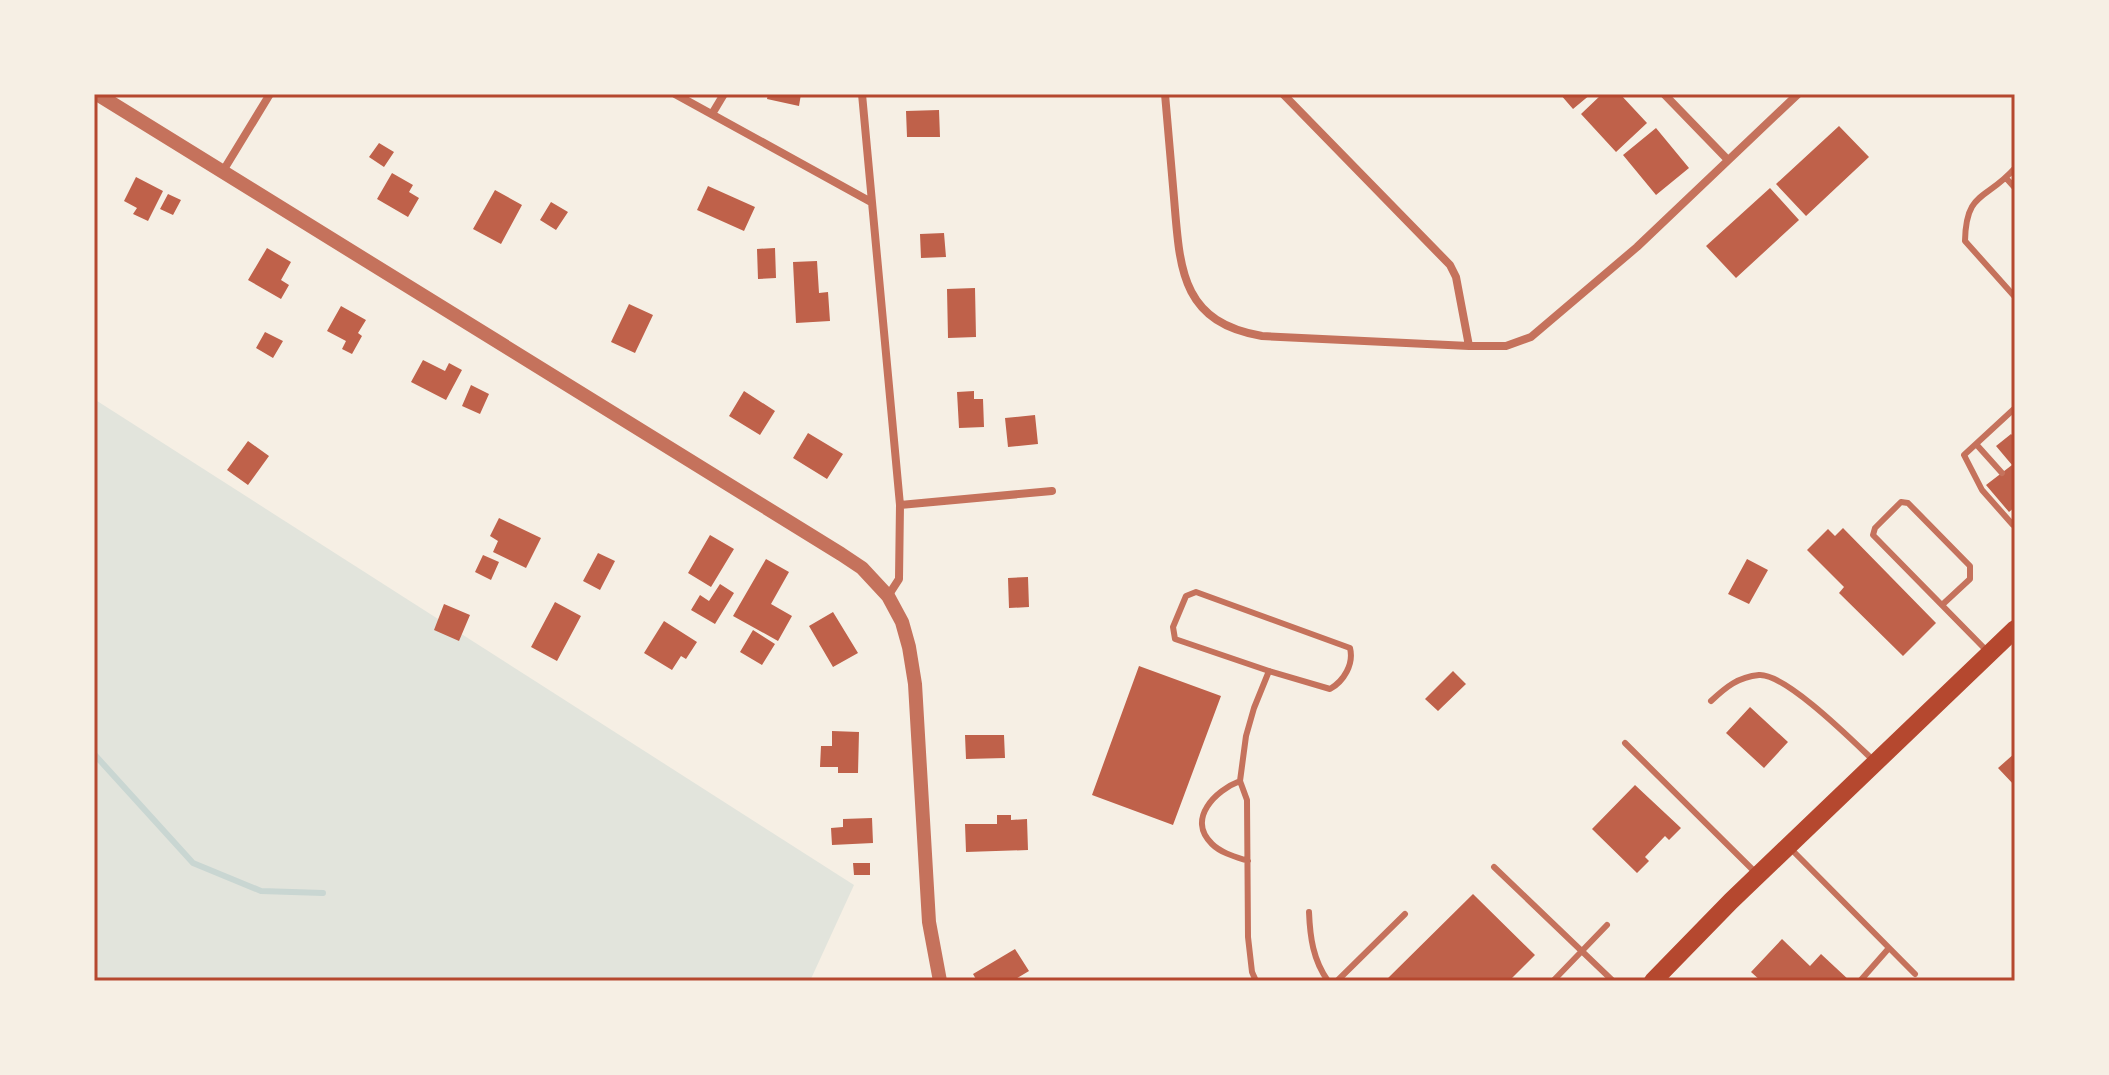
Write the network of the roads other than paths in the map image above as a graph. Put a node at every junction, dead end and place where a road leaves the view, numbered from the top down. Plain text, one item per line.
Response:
1 (97, 94) edge
2 (270, 94) edge
3 (675, 94) edge
4 (724, 94) edge
5 (862, 94) edge
6 (1165, 94) edge
7 (1283, 94) edge
8 (1664, 94) edge
9 (1798, 94) edge
10 (712, 114) junction
11 (1728, 160) junction
12 (2015, 168) edge
13 (223, 171) junction
14 (2006, 178) junction
15 (2015, 188) edge
16 (871, 202) junction
17 (2013, 292) edge
18 (1469, 346) junction
19 (2014, 410) edge
20 (1976, 444) junction
21 (2002, 473) dead end
22 (1052, 491) dead end
23 (900, 505) junction
24 (2015, 524) edge
25 (888, 596) junction
26 (1942, 605) junction
27 (2015, 629) edge
28 (1990, 653) junction
29 (1269, 671) junction
30 (1711, 701) dead end
31 (1625, 743) dead end
32 (1876, 762) junction
33 (1240, 781) junction
34 (1788, 846) junction
35 (1248, 861) junction
36 (1494, 867) dead end
37 (1758, 875) junction
38 (1309, 912) dead end
39 (1405, 914) dead end
40 (1607, 925) dead end
41 (1889, 948) junction
42 (1582, 951) junction
43 (1915, 974) dead end
44 (940, 981) edge
45 (1256, 981) edge
46 (1328, 981) edge
47 (1337, 981) edge
48 (1553, 981) edge
49 (1613, 981) edge
50 (1653, 981) edge
51 (1860, 981) edge

1 - 13 street
2 - 13 street
3 - 10 street
4 - 10 street
5 - 16 street
6 - 18 street
7 - 18 street
8 - 11 street
9 - 11 street
10 - 16 street
11 - 18 street
12 - 14 lane
13 - 25 street
14 - 15 lane
14 - 17 lane
16 - 23 street
19 - 20 lane
20 - 21 lane
20 - 24 lane
22 - 23 street
23 - 25 street
25 - 44 street
26 - 26 lane
26 - 28 lane
27 - 28 main road
28 - 32 main road
29 - 29 lane
29 - 33 lane
30 - 32 lane
31 - 37 lane
32 - 34 main road
33 - 35 lane
33 - 35 lane
34 - 37 main road
34 - 41 lane
35 - 45 lane
36 - 42 lane
37 - 50 main road
38 - 46 lane
39 - 47 lane
40 - 42 lane
41 - 43 lane
41 - 51 lane
42 - 48 lane
42 - 49 lane

